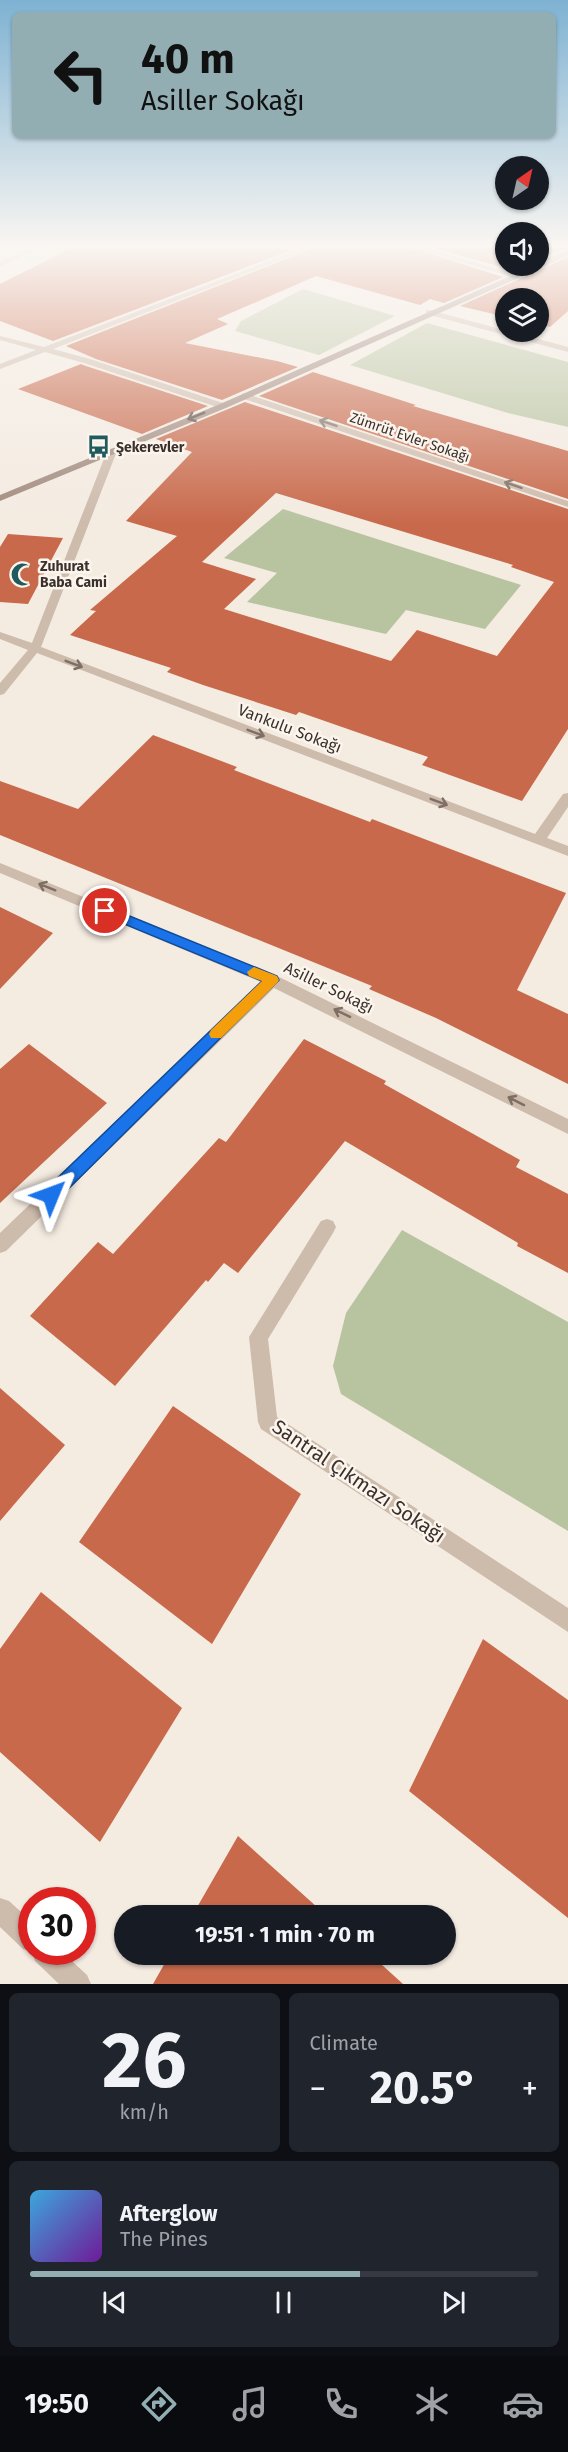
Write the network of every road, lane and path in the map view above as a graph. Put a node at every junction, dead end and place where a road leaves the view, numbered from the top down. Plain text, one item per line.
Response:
1 (2, 339) edge
2 (73, 339) edge
3 (370, 339) edge
4 (526, 339) edge
5 (46, 349) junction
6 (568, 350) edge
7 (0, 367) edge
8 (244, 396) junction
9 (223, 406) junction
10 (112, 451) junction
11 (0, 498) edge
12 (568, 504) edge
13 (0, 635) edge
14 (35, 649) junction
15 (0, 691) edge
16 (568, 797) edge
17 (538, 840) junction
18 (568, 851) edge
19 (0, 868) edge
20 (272, 980) junction
21 (568, 1127) edge
22 (327, 1227) dead end
23 (0, 1245) edge
24 (568, 1621) edge
25 (0, 1910) edge
26 (18, 1927) edge
27 (58, 1965) edge
28 (78, 1984) edge

1 - 5 street
2 - 5 street
3 - 8 main road
4 - 6 street
5 - 7 street
5 - 9 street
8 - 9 main road
12 -> 8 street, Zümrüt Evler Sokağı
9 -> 10 main road
10 - 11 main road
10 - 14 street
13 - 14 street, Vankulu Sokağı
14 - 15 street
14 -> 17 street, Vankulu Sokağı
16 - 17 street
17 - 18 street, Vankulu Sokağı
20 -> 19 street, Asiller Sokağı
21 -> 20 street, Asiller Sokağı
20 - 23 street
22 - 24 street, Santral Çıkmazı Sokağı
25 - 26 street
27 - 28 street

